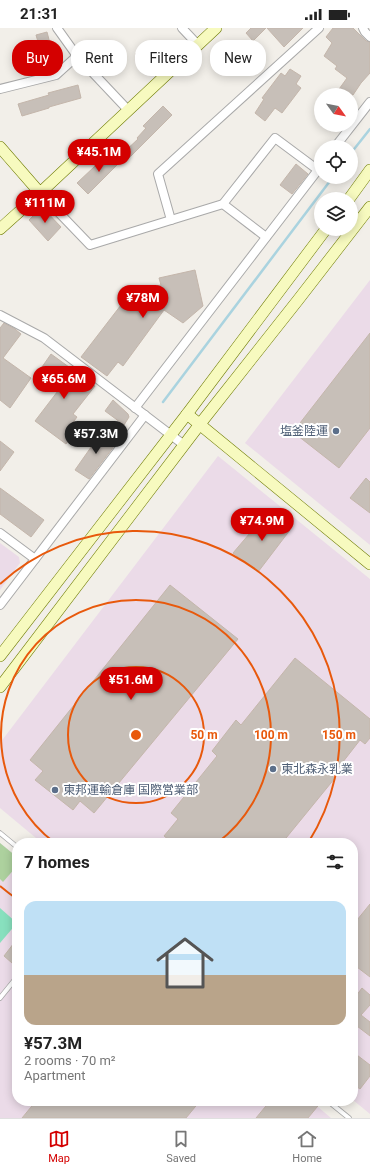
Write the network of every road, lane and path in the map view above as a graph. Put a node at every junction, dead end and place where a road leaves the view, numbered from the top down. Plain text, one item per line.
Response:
1 (57, 28) edge
2 (182, 28) edge
3 (216, 28) edge
4 (319, 28) edge
5 (363, 28) edge
6 (370, 37) edge
7 (193, 40) edge
8 (202, 41) edge
9 (71, 48) edge
10 (71, 62) edge
11 (96, 76) edge
12 (165, 76) edge
13 (0, 89) edge
14 (370, 102) edge
15 (128, 110) junction
16 (340, 140) edge
17 (0, 147) edge
18 (314, 164) edge
19 (370, 170) edge
20 (314, 176) edge
21 (40, 192) junction
22 (354, 192) edge
23 (223, 204) junction
24 (370, 207) edge
25 (171, 220) junction
26 (0, 229) edge
27 (321, 236) edge
28 (266, 237) junction
29 (0, 315) edge
30 (135, 408) junction
31 (187, 414) junction
32 (145, 415) junction
33 (200, 424) junction
34 (171, 434) junction
35 (184, 445) junction
36 (0, 532) edge
37 (35, 559) junction
38 (370, 564) edge
39 (0, 605) edge
40 (0, 656) edge
41 (0, 687) edge
42 (0, 833) edge
43 (12, 843) edge
44 (12, 983) edge
45 (0, 998) edge
46 (334, 1106) edge
47 (349, 1118) edge

1 - 9 street
2 - 7 street
3 - 8 street
4 - 25 street
5 - 6 street
10 - 13 street
11 - 15 street
12 - 15 street
14 - 16 street
15 - 21 street
17 - 21 street
18 - 23 street
19 - 22 street
20 - 28 street
21 - 25 street
21 - 26 street
23 - 25 street
23 - 28 street
24 - 33 street
27 - 31 street
28 - 30 street
29 - 30 street
30 - 32 street
31 - 33 street
31 - 34 street
32 - 34 street
32 - 37 street
33 - 35 street
33 - 38 street
34 - 35 street
34 - 40 street
35 - 41 street
36 - 37 street
37 - 39 street
42 - 43 lane
44 - 45 lane
46 - 47 lane

